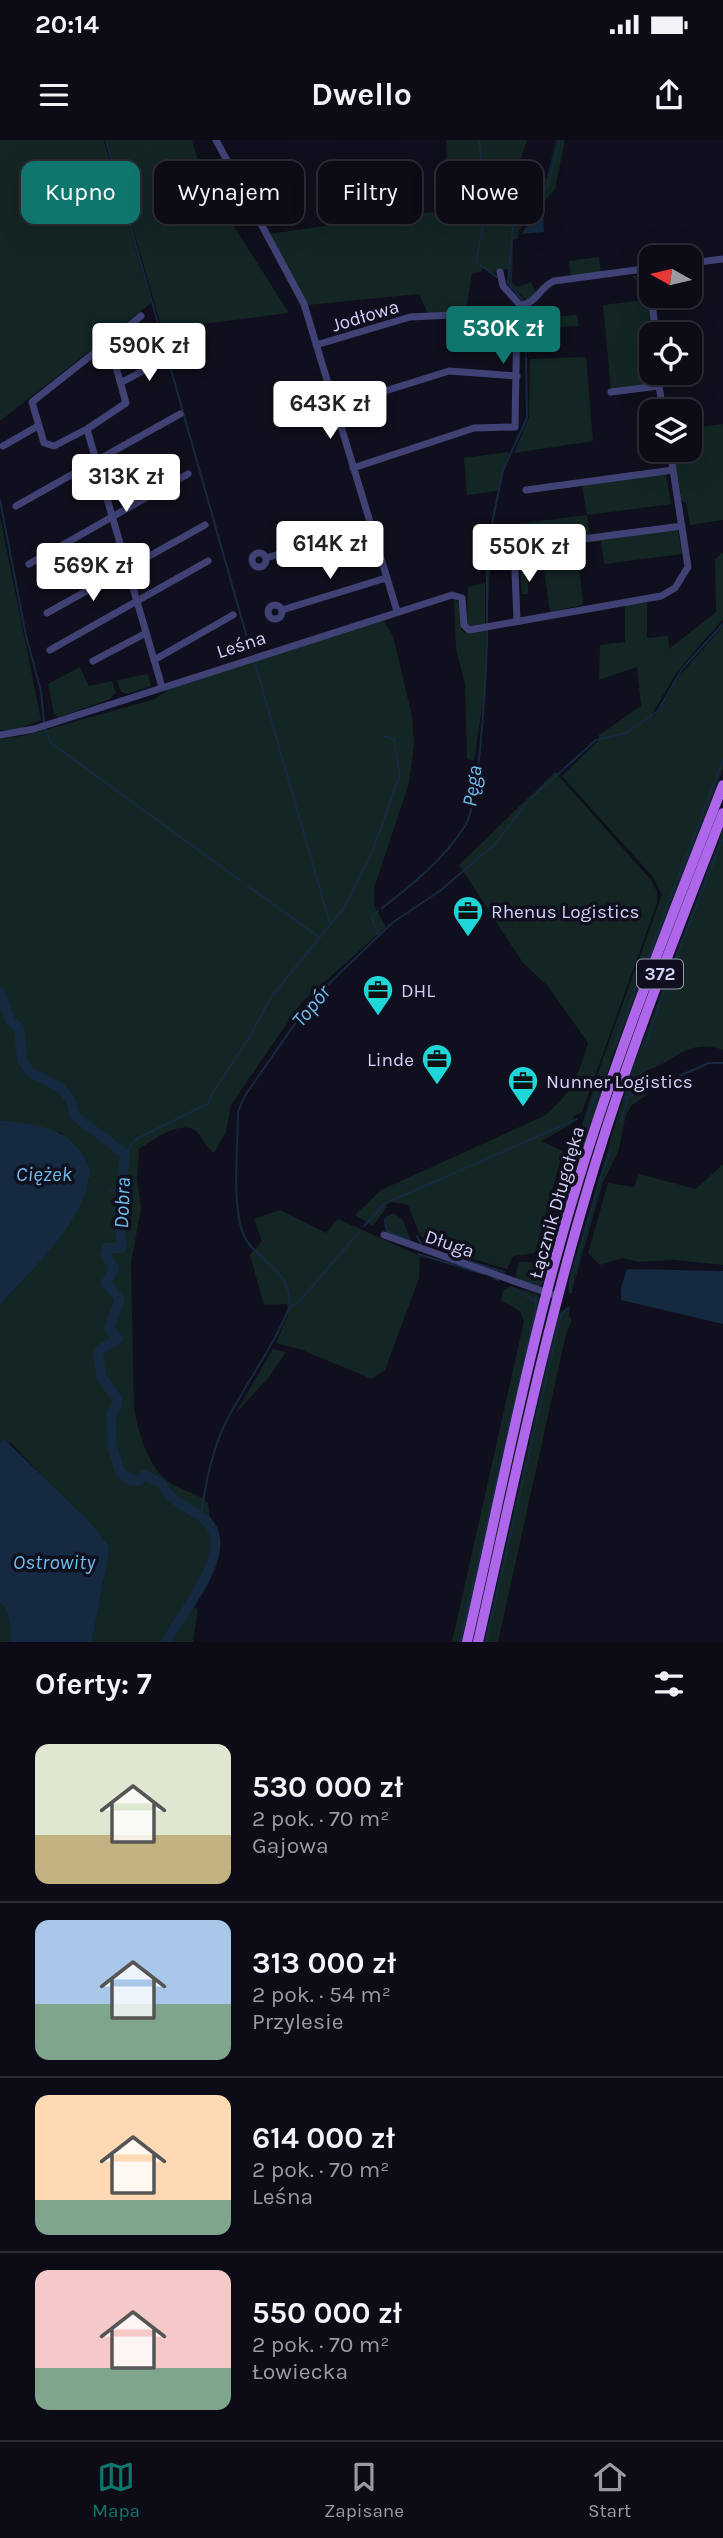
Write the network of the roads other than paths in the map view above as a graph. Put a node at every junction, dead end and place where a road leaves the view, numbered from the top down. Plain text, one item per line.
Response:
1 (216, 140) edge
2 (723, 259) edge
3 (702, 262) edge
4 (639, 269) edge
5 (501, 277) dead end
6 (522, 307) junction
7 (141, 316) dead end
8 (109, 342) junction
9 (316, 345) junction
10 (163, 360) dead end
11 (517, 376) junction
12 (122, 382) junction
13 (659, 386) joint
14 (611, 391) dead end
15 (661, 399) edge
16 (334, 407) junction
17 (180, 414) dead end
18 (38, 426) junction
19 (87, 429) junction
20 (3, 446) dead end
21 (96, 461) junction
22 (672, 462) edge
23 (353, 468) junction
24 (673, 470) junction
25 (188, 474) dead end
26 (526, 490) dead end
27 (16, 506) dead end
28 (112, 517) junction
29 (205, 525) dead end
30 (371, 526) junction
31 (682, 526) junction
32 (266, 558) dead end
33 (208, 561) dead end
34 (29, 564) dead end
35 (126, 569) junction
36 (386, 578) junction
37 (136, 602) junction
38 (282, 610) dead end
39 (397, 611) junction
40 (47, 613) dead end
41 (233, 615) dead end
42 (517, 620) junction
43 (146, 633) junction
44 (50, 650) dead end
45 (154, 660) junction
46 (93, 662) dead end
47 (162, 687) junction
48 (0, 735) edge
49 (723, 785) edge
50 (723, 813) edge
51 (384, 1235) dead end
52 (553, 1296) junction
53 (467, 1642) edge
54 (478, 1642) edge

1 - 9 street
2 - 3 street
4 - 6 street
5 - 6 street
6 - 9 street, Jodłowa
6 - 11 street
7 - 8 street
8 - 12 street
8 - 18 street
9 - 16 street
10 - 12 street
11 - 16 street
11 - 23 street
12 - 19 street
13 - 14 street
13 - 15 street
16 - 23 street
17 - 21 street
18 - 19 street
18 - 20 street
19 - 21 street
21 - 27 street
21 - 28 street
22 - 24 street
23 - 30 street
24 - 26 street
24 - 31 street
25 - 28 street
28 - 34 street
28 - 35 street
29 - 35 street
30 - 32 street
30 - 36 street
31 - 42 street
31 - 42 street
33 - 37 street
35 - 37 street
35 - 40 street
36 - 38 street
36 - 39 street
37 - 43 street
37 - 44 street
39 - 42 street, Leśna
39 - 47 street, Leśna
41 - 45 street
43 - 45 street
43 - 46 street
45 - 47 street
47 - 48 street, Leśna
49 - 52 main road, Łącznik Długołęka / 372
50 - 52 main road, Łącznik Długołęka / 372
51 - 52 street, Długa
52 - 53 main road, Łącznik Długołęka / 372
52 - 54 main road, Łącznik Długołęka / 372

